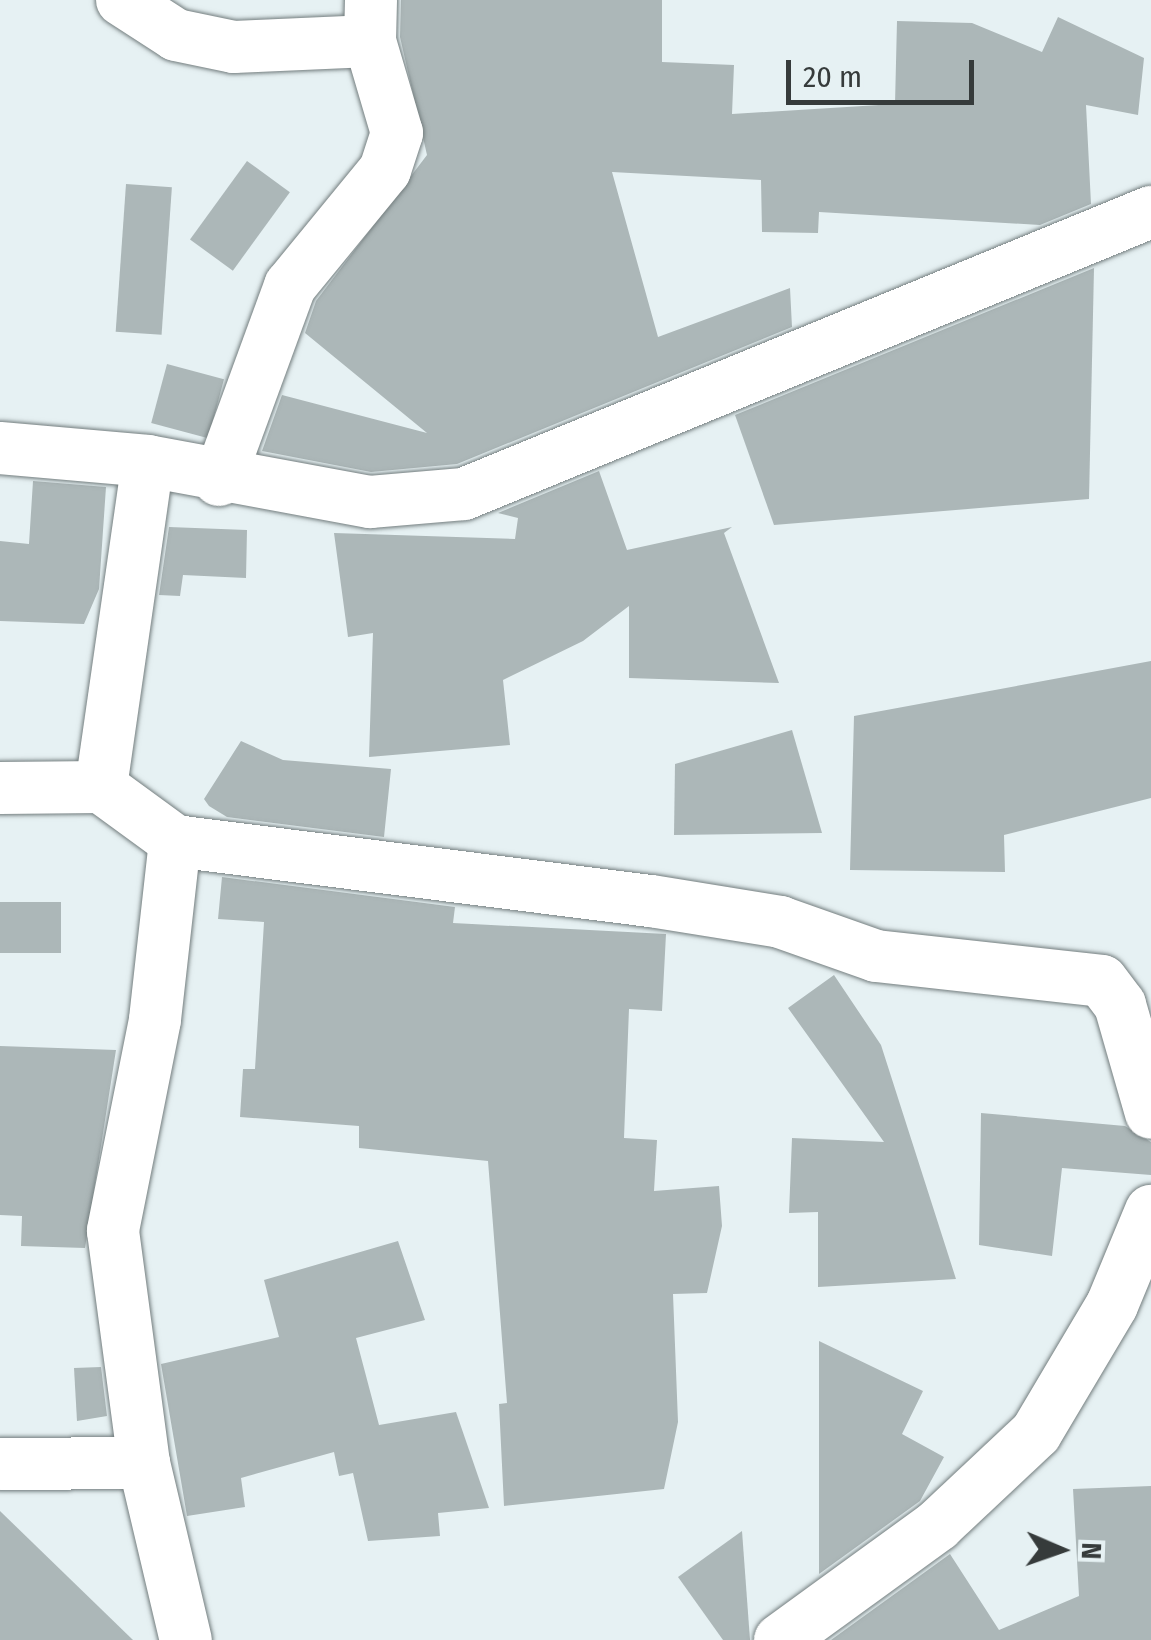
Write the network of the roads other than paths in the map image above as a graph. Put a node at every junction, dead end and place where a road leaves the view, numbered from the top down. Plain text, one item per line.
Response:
1 (122, 0) edge
2 (370, 20) edge
3 (1151, 212) edge
4 (0, 448) edge
5 (148, 461) junction
6 (219, 480) junction
7 (100, 787) junction
8 (0, 788) edge
9 (175, 841) junction
10 (1151, 1113) edge
11 (1151, 1213) edge
12 (144, 1463) junction
13 (0, 1464) edge
14 (186, 1640) edge
15 (780, 1640) edge

1 - 2 street
2 - 6 street
3 - 6 street
4 - 5 street
5 - 6 street
5 - 7 street
7 - 8 street
7 - 9 street
9 - 10 street
9 - 12 street
11 - 15 street
12 - 13 street
12 - 14 street

